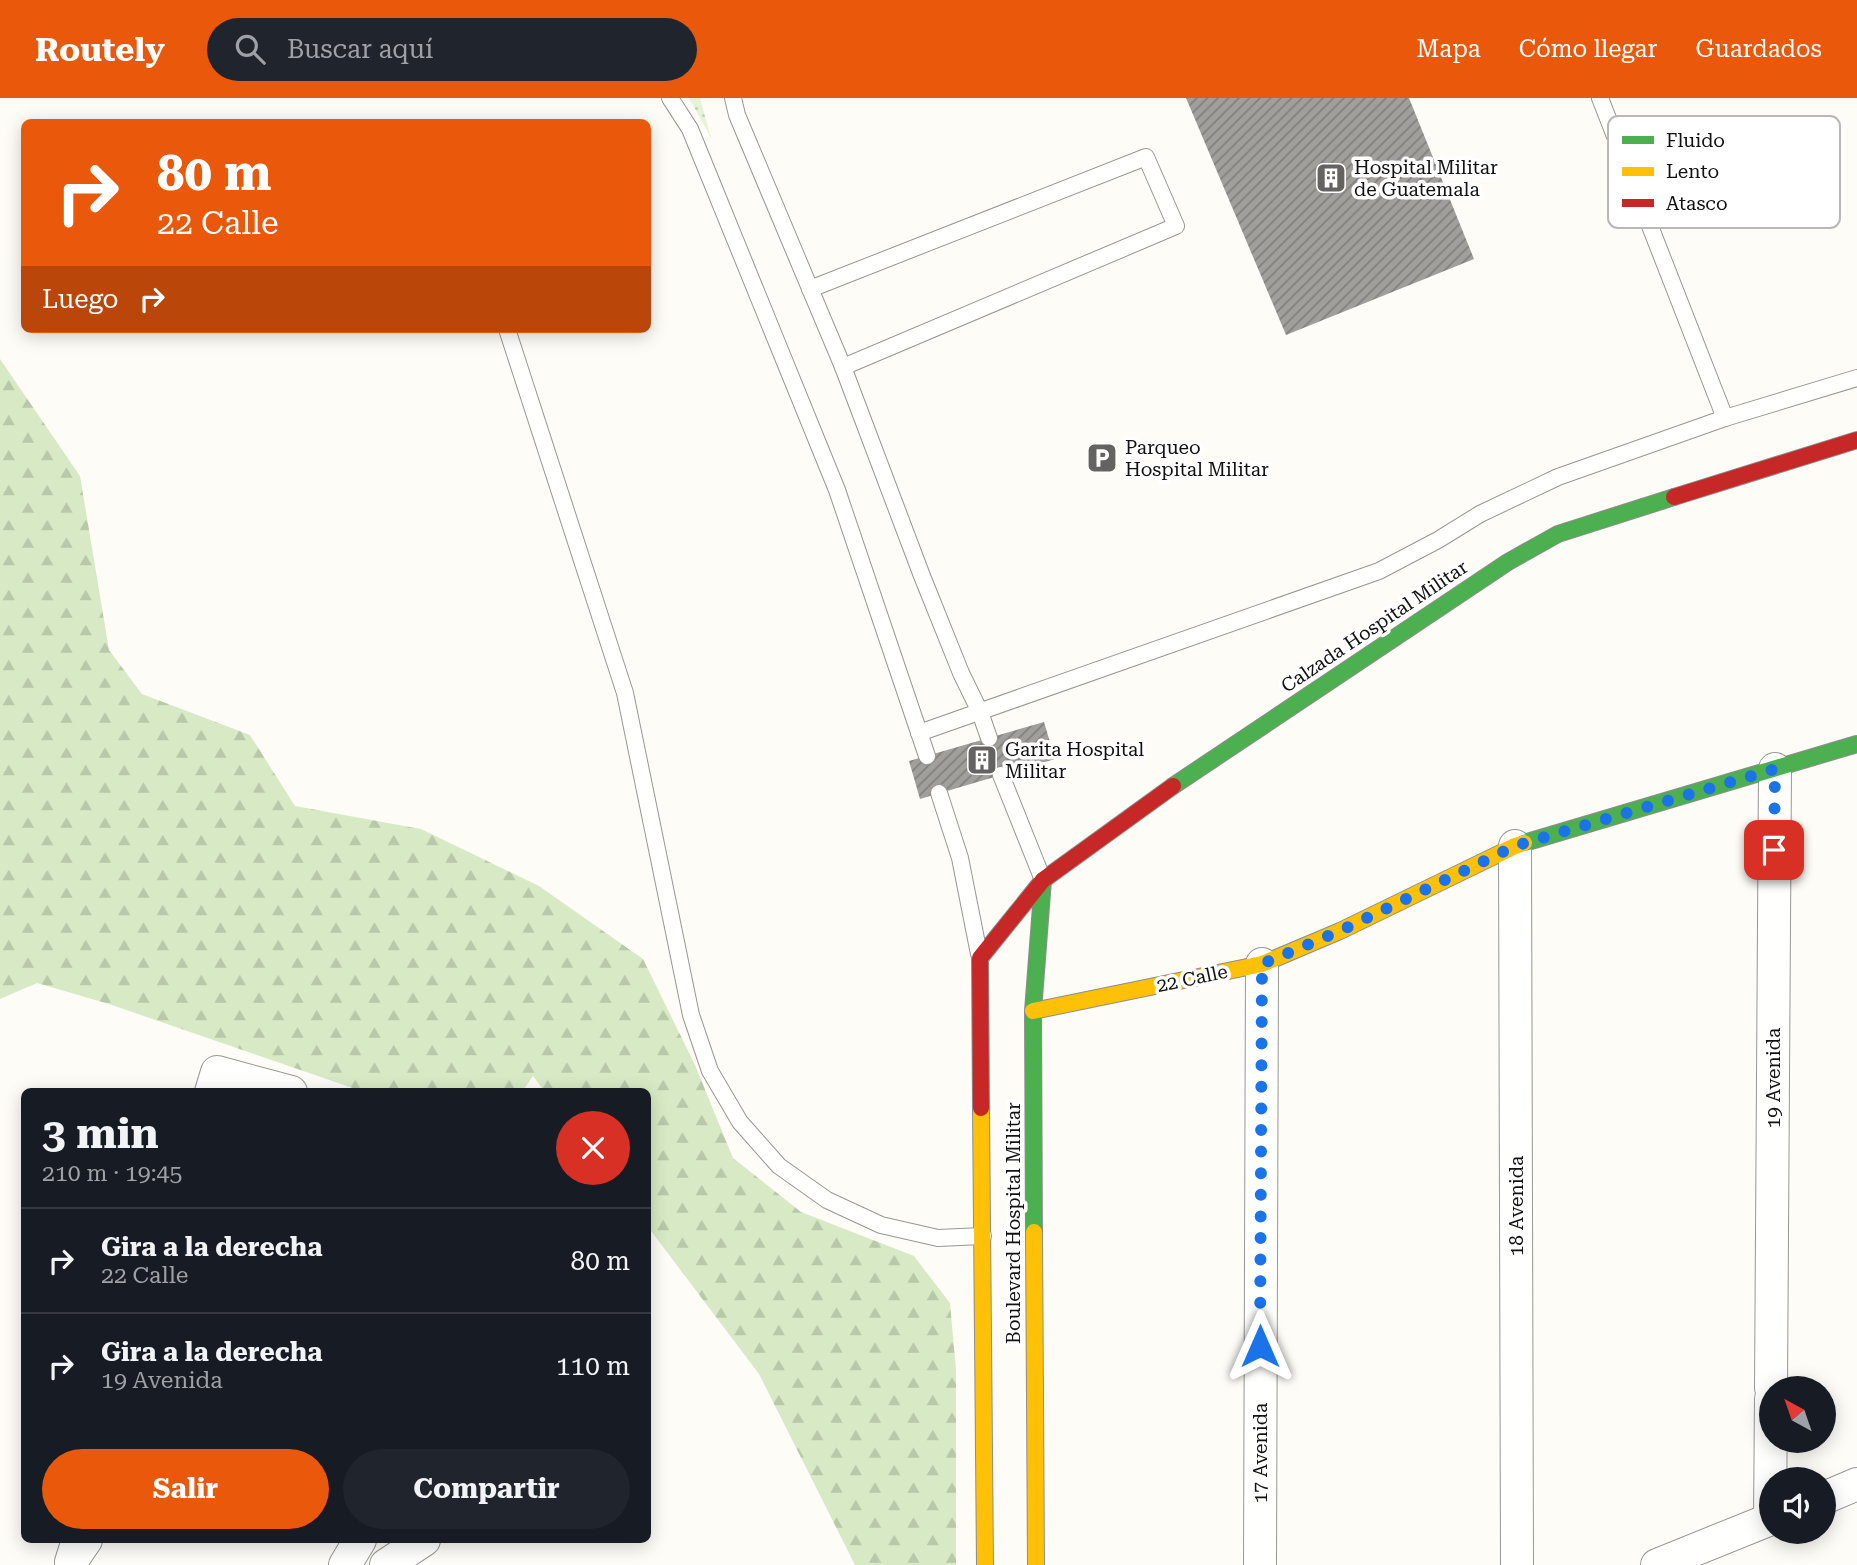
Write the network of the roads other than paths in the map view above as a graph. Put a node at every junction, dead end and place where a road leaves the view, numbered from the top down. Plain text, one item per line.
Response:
1 (670, 98) edge
2 (733, 98) edge
3 (1600, 98) edge
4 (1608, 118) edge
5 (1651, 228) edge
6 (810, 289) junction
7 (508, 333) edge
8 (844, 367) junction
9 (1857, 378) edge
10 (1725, 418) junction
11 (1857, 440) edge
12 (980, 712) junction
13 (919, 733) junction
14 (989, 738) dead end
15 (1857, 744) edge
16 (927, 756) dead end
17 (1775, 769) junction
18 (1001, 775) dead end
19 (939, 793) dead end
20 (1515, 846) junction
21 (1043, 880) junction
22 (980, 958) junction
23 (1262, 964) junction
24 (1033, 1011) junction
25 (212, 1088) edge
26 (276, 1088) edge
27 (982, 1236) junction
28 (1771, 1376) edge
29 (1857, 1484) edge
30 (1836, 1493) edge
31 (1759, 1524) edge
32 (358, 1543) edge
33 (419, 1543) edge
34 (345, 1565) edge
35 (386, 1565) edge
36 (985, 1565) edge
37 (1035, 1565) edge
38 (1260, 1565) edge
39 (1517, 1565) edge
40 (1657, 1565) edge

1 - 13 lane
2 - 6 lane
3 - 4 lane
5 - 10 lane
6 - 8 lane
6 - 8 lane
7 - 27 lane
8 - 12 lane
9 - 10 lane
10 - 12 lane
11 - 21 street, Calzada Hospital Militar
12 - 13 lane
12 - 14 lane
13 - 16 lane
15 - 17 street, 22 Calle
17 - 20 street, 22 Calle
17 - 28 street, 19 Avenida
18 - 21 lane
19 - 22 lane
20 - 23 street, 22 Calle
20 - 39 street, 18 Avenida
21 - 22 street, Calzada Hospital Militar
21 - 24 street, Boulevard Hospital Militar
22 - 27 street, Boulevard Hospital Militar
23 - 24 street, 22 Calle
23 - 38 street, 17 Avenida
24 - 37 street, Boulevard Hospital Militar
25 - 26 street
27 - 36 street, Boulevard Hospital Militar
29 - 30 street
31 - 40 street
32 - 34 street
33 - 35 street

